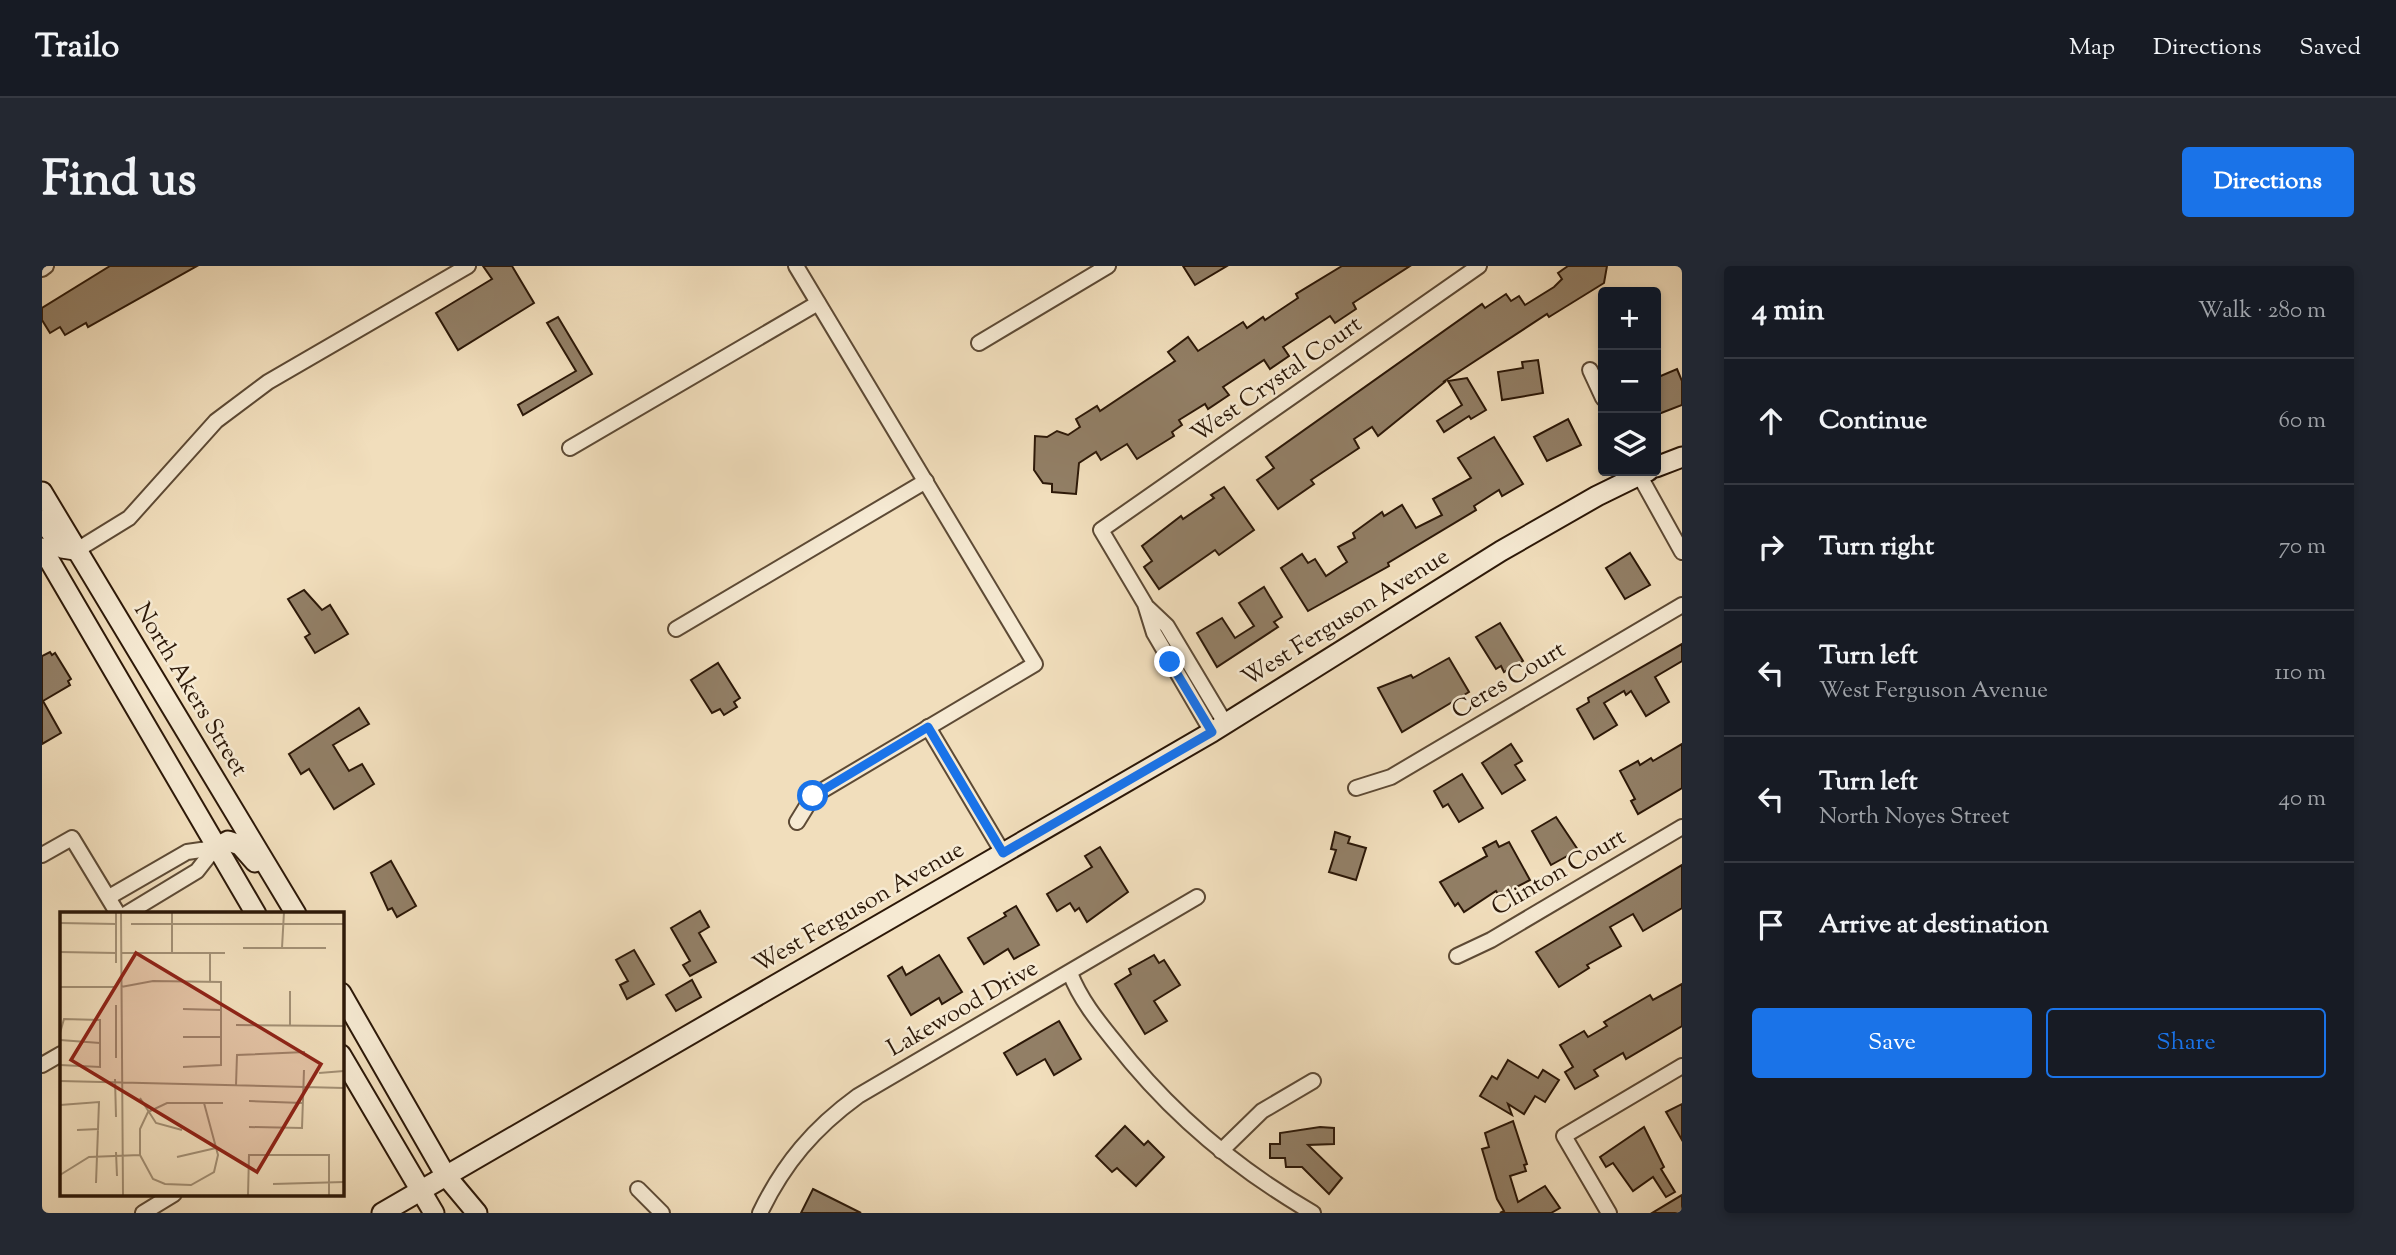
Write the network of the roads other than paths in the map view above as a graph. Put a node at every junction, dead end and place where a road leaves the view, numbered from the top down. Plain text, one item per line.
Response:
1 (468, 266) edge
2 (796, 266) edge
3 (1108, 266) edge
4 (1479, 266) edge
5 (818, 303) junction
6 (979, 343) dead end
7 (1590, 370) dead end
8 (1598, 387) edge
9 (570, 448) dead end
10 (1682, 457) edge
11 (1661, 465) edge
12 (1636, 476) edge
13 (1647, 476) edge
14 (926, 481) junction
15 (42, 492) edge
16 (42, 520) edge
17 (42, 548) edge
18 (77, 550) junction
19 (1682, 552) edge
20 (47, 569) edge
21 (1682, 605) edge
22 (676, 629) dead end
23 (131, 640) junction
24 (928, 727) junction
25 (1218, 727) junction
26 (1356, 788) dead end
27 (797, 822) dead end
28 (1682, 827) edge
29 (215, 848) junction
30 (1003, 853) junction
31 (42, 855) edge
32 (156, 870) junction
33 (167, 889) junction
34 (108, 897) junction
35 (1197, 897) dead end
36 (293, 909) edge
37 (117, 912) edge
38 (129, 912) edge
39 (255, 912) edge
40 (1457, 956) dead end
41 (1070, 973) junction
42 (343, 996) edge
43 (60, 1055) edge
44 (343, 1058) edge
45 (42, 1065) edge
46 (1682, 1066) edge
47 (1312, 1081) dead end
48 (1221, 1151) junction
49 (446, 1176) junction
50 (638, 1189) dead end
51 (419, 1191) junction
52 (171, 1196) edge
53 (143, 1213) edge
54 (382, 1213) edge
55 (434, 1213) edge
56 (477, 1213) edge
57 (662, 1213) edge
58 (760, 1213) edge
59 (1312, 1213) edge
60 (1609, 1213) edge

1 - 18 street
2 - 5 street
3 - 6 street
4 - 25 street, West Crystal Court
5 - 9 street
5 - 14 street
7 - 8 street
10 - 11 main road, West Ferguson Avenue
12 - 25 main road, West Ferguson Avenue
13 - 19 street
14 - 22 street
14 - 24 street
15 - 18 main road, North Akers Street
16 - 18 main road
17 - 20 main road
18 - 23 main road, North Akers Street
20 - 23 main road
20 - 29 main road
21 - 26 street, Ceres Court
23 - 36 main road, North Akers Street
24 - 27 street
24 - 30 street
25 - 30 main road, West Ferguson Avenue
28 - 40 street, Clinton Court
29 - 32 street
29 - 33 street
29 - 36 main road
29 - 39 main road
30 - 49 main road, West Ferguson Avenue
31 - 34 street
32 - 33 street
32 - 34 street
33 - 38 street
34 - 37 street
35 - 41 street
41 - 48 street, Lakewood Drive
41 - 58 street, Lakewood Drive
42 - 49 main road
43 - 45 street
44 - 51 main road
46 - 60 street
47 - 48 street
48 - 59 street, Lakewood Drive
49 - 51 main road, West Ferguson Avenue
49 - 56 main road
50 - 57 street
51 - 54 main road, West Ferguson Avenue
51 - 55 main road
52 - 53 street

